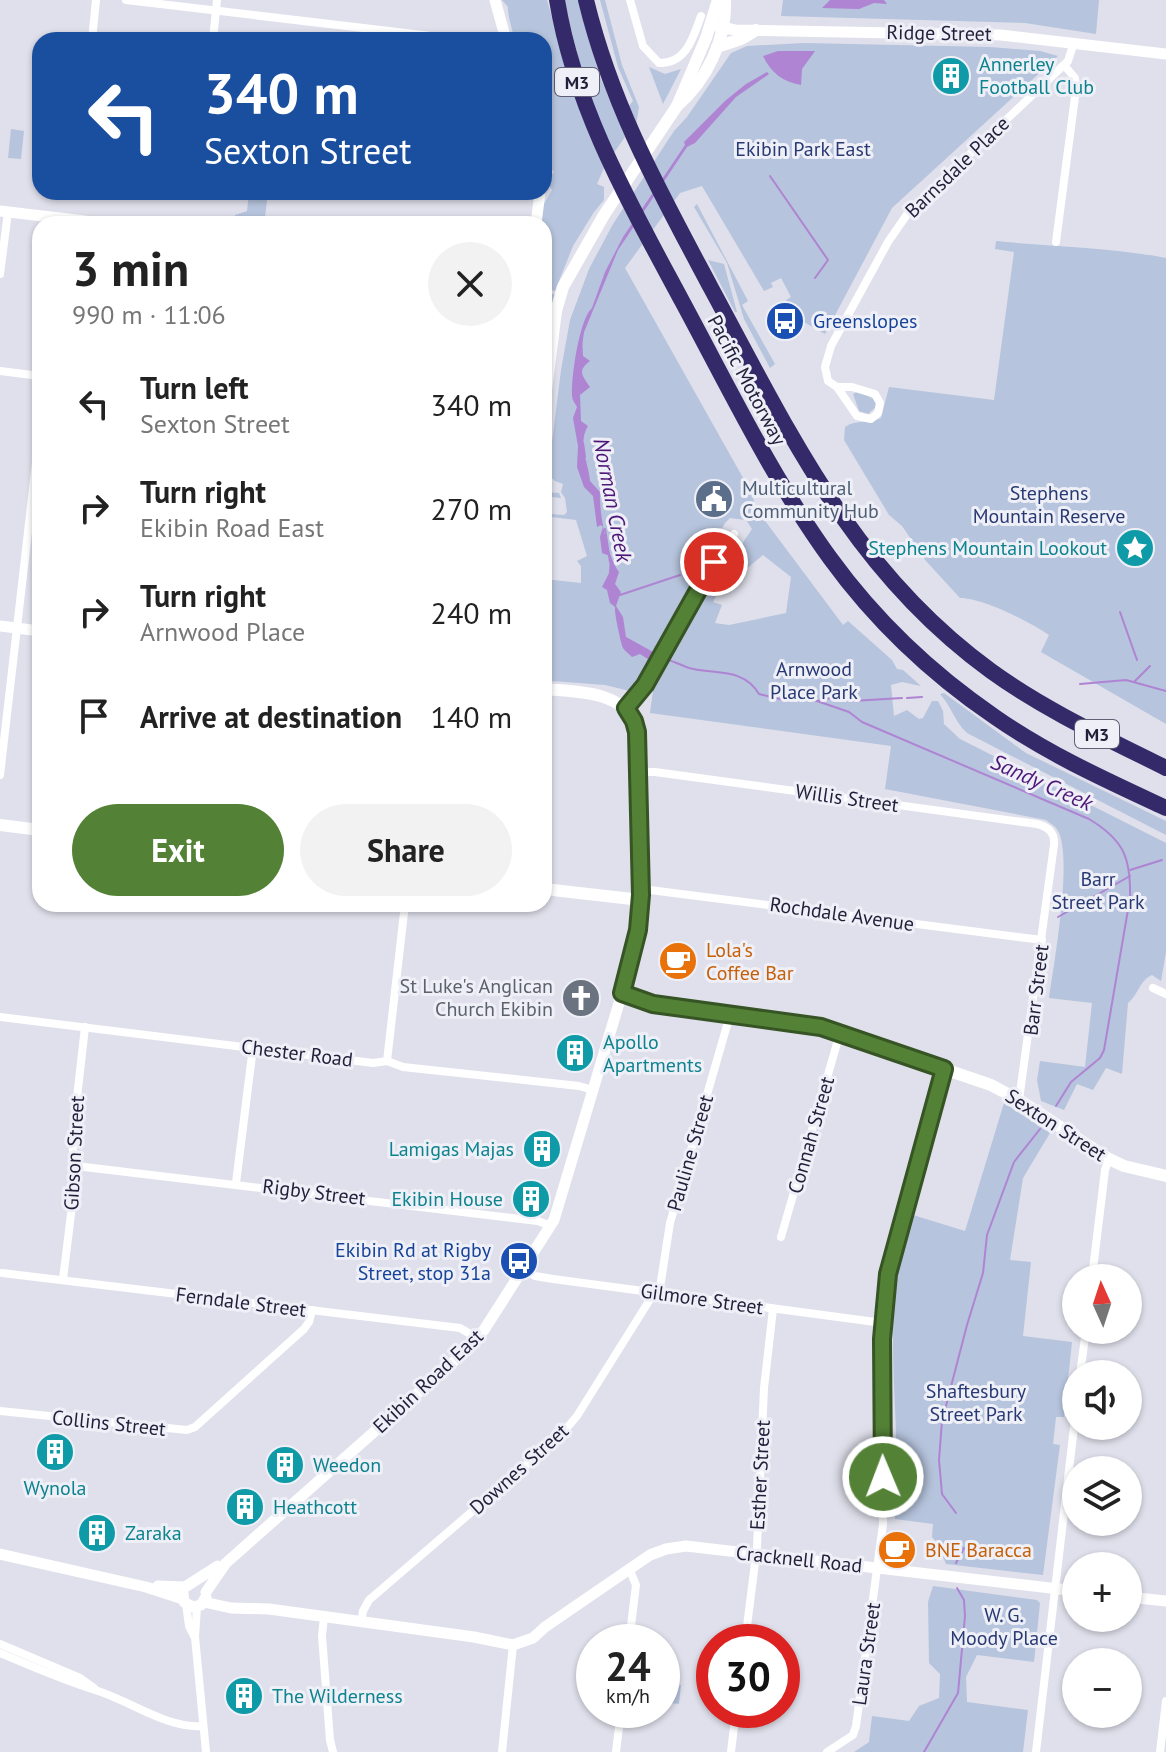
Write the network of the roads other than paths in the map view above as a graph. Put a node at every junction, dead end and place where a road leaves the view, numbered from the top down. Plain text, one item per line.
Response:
1 (96, 0) edge
2 (126, 0) edge
3 (217, 0) edge
4 (495, 0) edge
5 (557, 0) edge
6 (586, 0) edge
7 (630, 0) edge
8 (718, 0) edge
9 (725, 0) edge
10 (216, 10) junction
11 (711, 23) junction
12 (756, 30) junction
13 (93, 32) edge
14 (214, 32) edge
15 (377, 32) edge
16 (504, 32) edge
17 (1074, 42) junction
18 (717, 47) junction
19 (1166, 54) edge
20 (1064, 65) junction
21 (677, 106) junction
22 (4, 212) edge
23 (39, 216) edge
24 (1056, 242) dead end
25 (0, 274) edge
26 (552, 326) edge
27 (0, 371) edge
28 (32, 375) edge
29 (837, 387) junction
30 (32, 495) edge
31 (734, 534) dead end
32 (0, 626) edge
33 (16, 628) junction
34 (32, 630) edge
35 (552, 684) edge
36 (552, 689) edge
37 (562, 690) junction
38 (626, 708) junction
39 (1166, 768) edge
40 (639, 772) junction
41 (0, 775) edge
42 (1166, 808) edge
43 (0, 825) edge
44 (32, 829) edge
45 (1052, 832) joint
46 (552, 889) edge
47 (641, 895) junction
48 (404, 912) edge
49 (1042, 940) junction
50 (1153, 988) dead end
51 (622, 993) junction
52 (1166, 994) edge
53 (730, 1015) junction
54 (0, 1017) edge
55 (85, 1027) junction
56 (840, 1033) junction
57 (253, 1047) junction
58 (387, 1061) junction
59 (944, 1069) junction
60 (593, 1090) junction
61 (1019, 1100) junction
62 (1109, 1159) junction
63 (76, 1166) junction
64 (1166, 1176) edge
65 (236, 1183) junction
66 (551, 1226) junction
67 (781, 1237) dead end
68 (1094, 1264) edge
69 (523, 1269) junction
70 (1, 1274) edge
71 (63, 1279) junction
72 (656, 1293) junction
73 (773, 1309) junction
74 (312, 1310) junction
75 (883, 1323) junction
76 (477, 1338) junction
77 (0, 1411) edge
78 (1072, 1440) edge
79 (0, 1554) edge
80 (756, 1554) junction
81 (629, 1568) junction
82 (878, 1568) junction
83 (1054, 1588) junction
84 (1062, 1589) edge
85 (195, 1596) junction
86 (1142, 1598) edge
87 (1166, 1601) edge
88 (324, 1617) junction
89 (361, 1622) junction
90 (631, 1624) edge
91 (747, 1624) edge
92 (545, 1627) junction
93 (474, 1637) junction
94 (0, 1644) edge
95 (513, 1645) junction
96 (0, 1653) edge
97 (98, 1691) junction
98 (1166, 1701) edge
99 (203, 1726) junction
100 (619, 1728) edge
101 (734, 1728) edge
102 (206, 1752) edge
103 (333, 1752) edge
104 (502, 1752) edge
105 (616, 1752) edge
106 (731, 1752) edge
107 (827, 1752) edge
108 (1036, 1752) edge
109 (1160, 1752) edge

1 - 13 street
2 - 10 street
3 - 10 street
4 - 16 street
5 - 42 highway, Pacific Motorway / M3
6 - 39 highway, Pacific Motorway / M3
7 - 11 street
8 - 11 main road
9 - 11 main road
10 - 14 street
10 - 15 street
11 - 12 street, Ridge Street
11 - 18 main road
11 - 21 main road
12 - 17 street, Ridge Street
12 - 18 main road
17 - 19 street, Ridge Street
17 - 20 street, Barnsdale Place
18 - 21 main road
20 - 24 street
20 - 29 street, Barnsdale Place
21 - 26 main road
22 - 23 street
22 - 25 street
27 - 28 street
29 - 29 street, Barnsdale Place
30 - 33 street
31 - 38 street
32 - 33 street
33 - 34 street
33 - 41 street
35 - 37 main road
36 - 37 main road
37 - 38 main road
38 - 40 main road, Ekibin Road East
40 - 45 street, Willis Street
40 - 47 main road, Ekibin Road East
43 - 44 main road
45 - 49 street, Barr Street
46 - 47 main road
47 - 49 street, Rochdale Avenue
47 - 51 main road, Ekibin Road East
48 - 58 street
49 - 61 street, Barr Street
50 - 52 street
51 - 53 main road, Sexton Street
51 - 60 street, Ekibin Road East
53 - 56 main road, Sexton Street
53 - 72 street, Pauline Street
54 - 55 street, Chester Road
55 - 57 street, Chester Road
55 - 63 street, Gibson Street
56 - 59 main road, Sexton Street
56 - 67 street, Connah Street
57 - 58 street, Chester Road
57 - 65 street
58 - 60 street, Chester Road
59 - 61 main road, Sexton Street
59 - 75 street, Laura Street
60 - 66 street, Ekibin Road East
61 - 62 main road, Sexton Street
62 - 64 main road, Sexton Street
62 - 68 street
63 - 65 street, Rigby Street
63 - 71 street, Gibson Street
65 - 66 street, Rigby Street
66 - 69 street, Ekibin Road East
69 - 72 street, Gilmore Street
69 - 76 street, Ekibin Road East
70 - 71 street, Ferndale Street
71 - 74 street, Ferndale Street
72 - 73 street, Gilmore Street
72 - 89 street, Downes Street
73 - 75 street, Gilmore Street
73 - 80 street, Esther Street
74 - 76 street, Ferndale Street
74 - 77 street, Collins Street
75 - 82 street, Laura Street
76 - 85 street, Ekibin Road East
78 - 83 street
79 - 85 street, Cracknell Road
80 - 81 street, Cracknell Road
80 - 82 street, Cracknell Road
80 - 91 street, Esther Street
81 - 90 street
81 - 92 street, Cracknell Road
82 - 83 street, Cracknell Road
82 - 107 street, Laura Street
83 - 84 street, Cracknell Road
83 - 108 street
85 - 88 street, Cracknell Road
85 - 99 street
86 - 87 street
88 - 89 street, Cracknell Road
88 - 103 street
89 - 93 street, Cracknell Road
92 - 93 street, Cracknell Road
92 - 95 street, Cracknell Road
93 - 95 street, Cracknell Road
94 - 97 street
95 - 104 street
96 - 97 street
97 - 99 street
98 - 109 street
99 - 102 street
100 - 105 street
101 - 106 street

